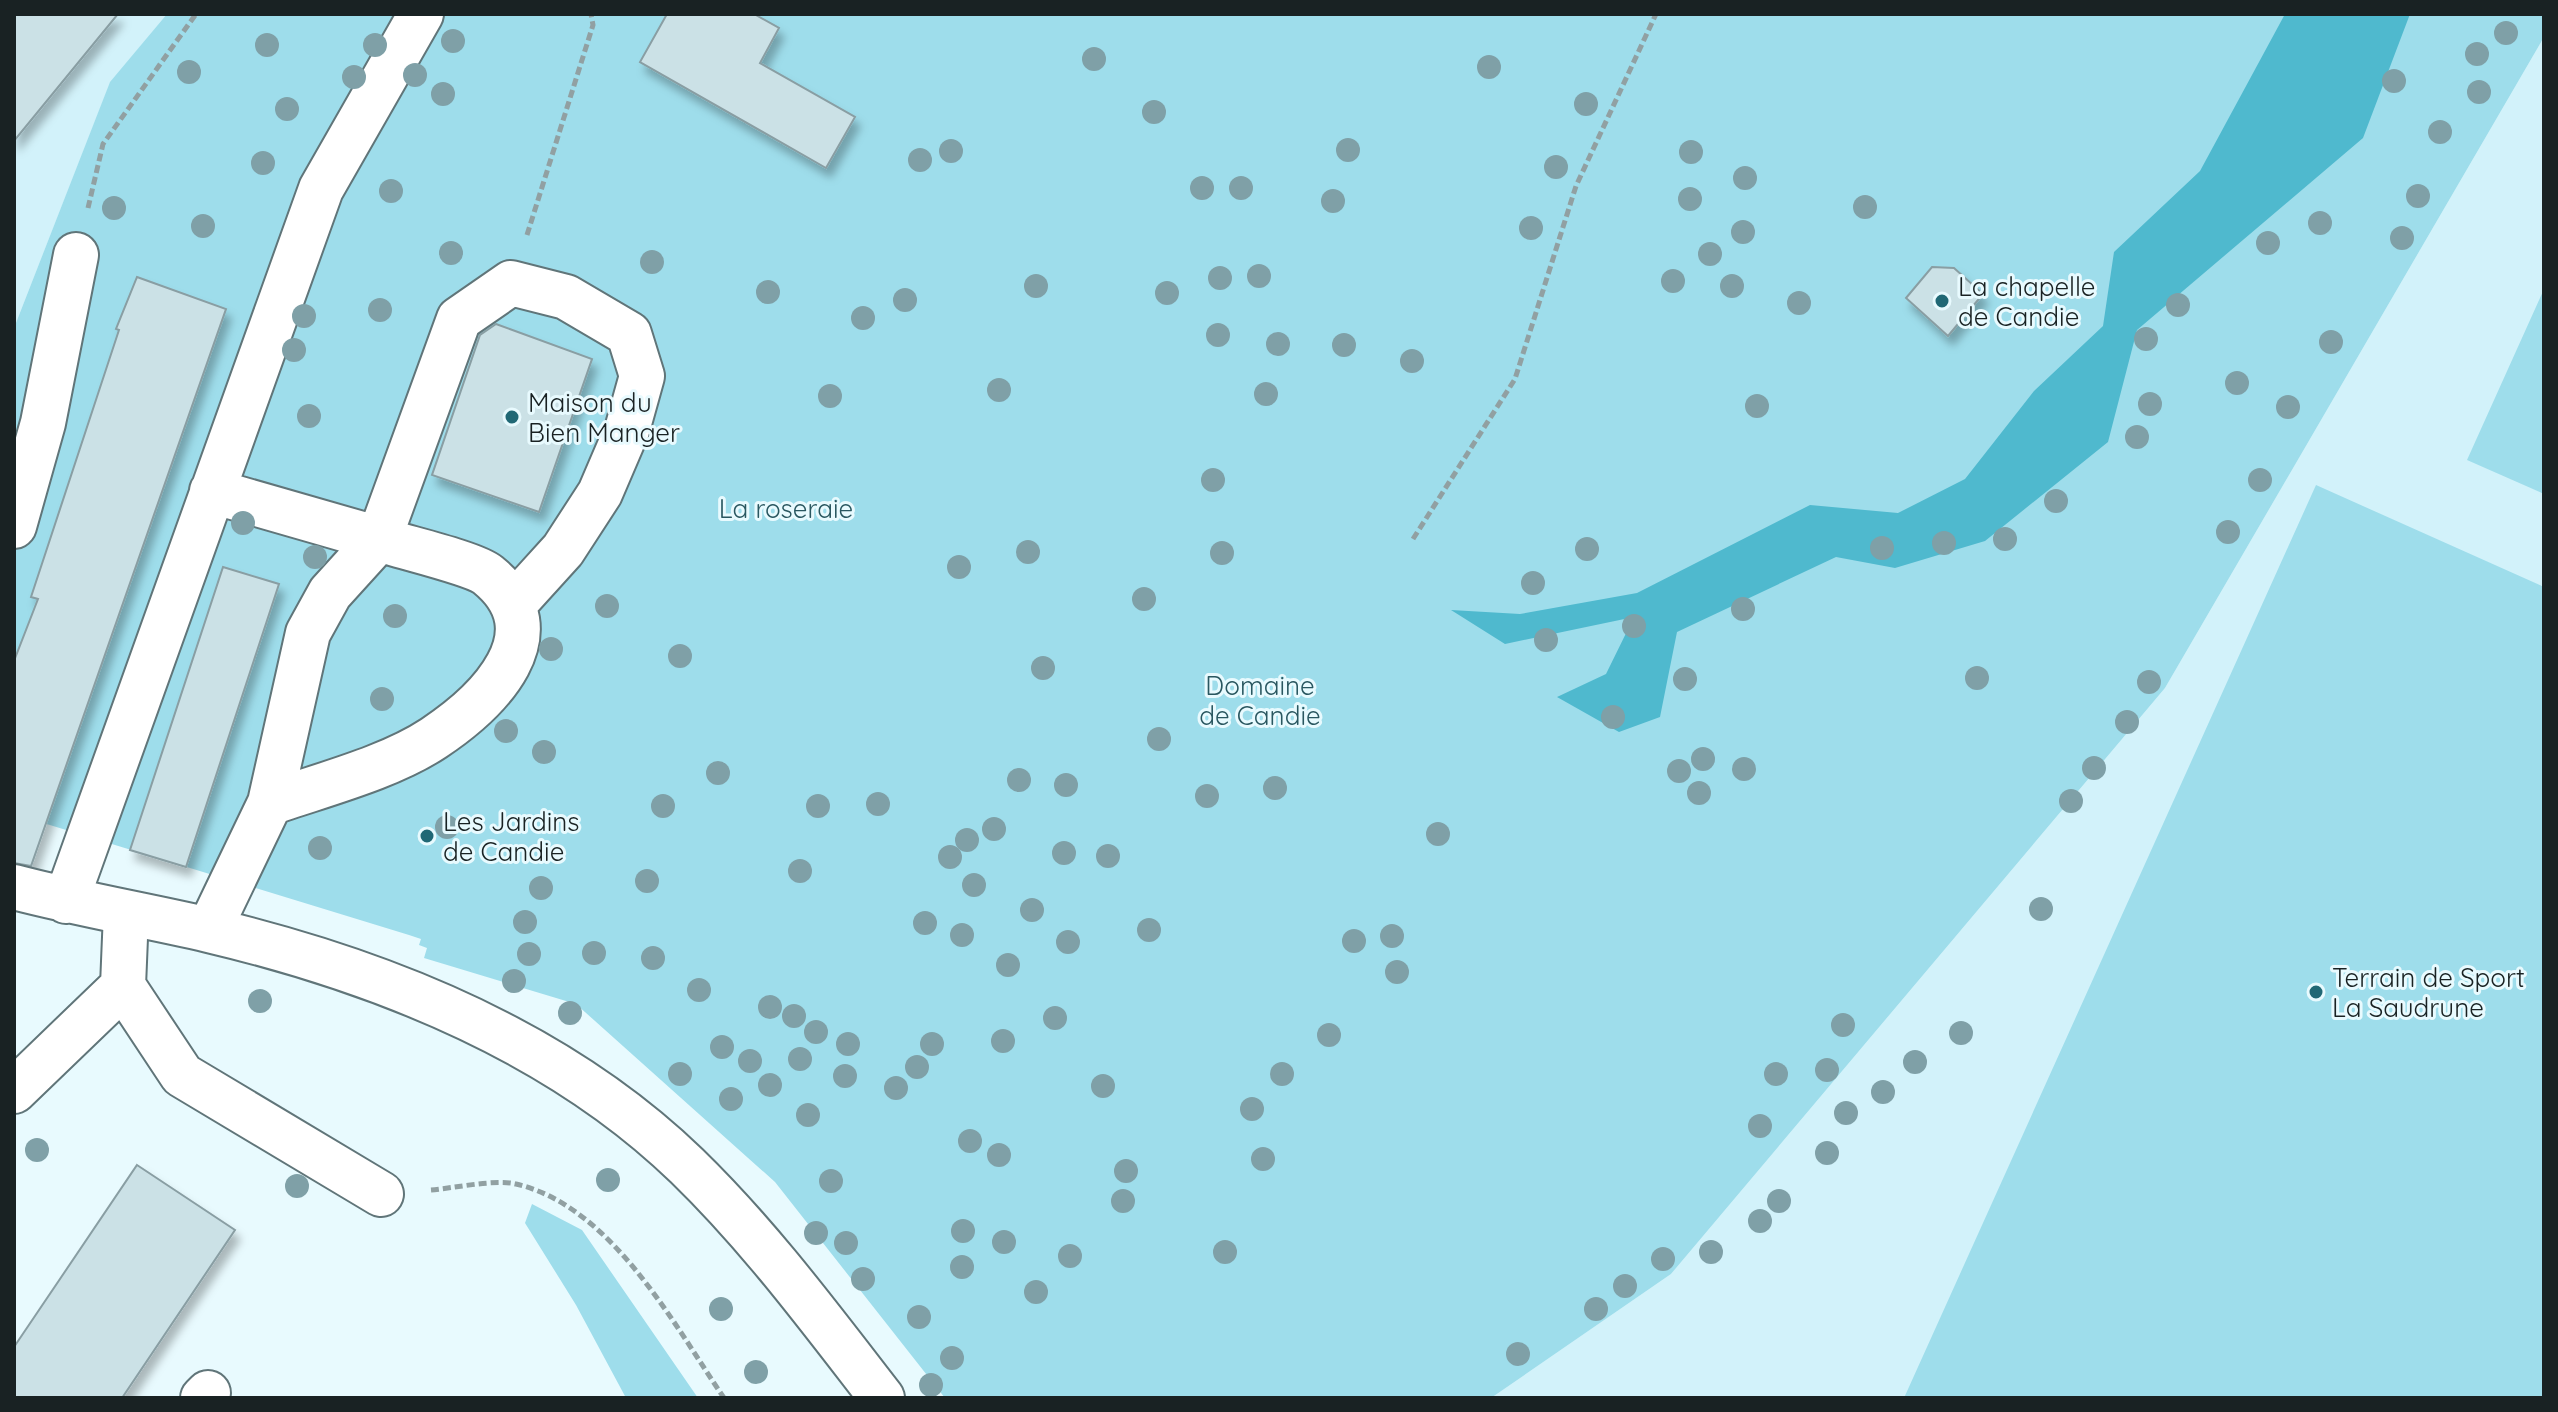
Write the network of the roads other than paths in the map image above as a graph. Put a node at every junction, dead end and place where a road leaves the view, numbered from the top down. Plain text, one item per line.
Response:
1 (421, 14) edge
2 (76, 255) road end
3 (212, 491) junction
4 (14, 526) edge
5 (379, 539) junction
6 (514, 604) junction
7 (270, 803) junction
8 (14, 887) edge
9 (66, 901) junction
10 (126, 913) junction
11 (209, 930) junction
12 (123, 986) junction
13 (14, 1091) edge
14 (381, 1194) road end
15 (882, 1398) edge

1 - 3 street
2 - 4 street
3 - 5 street
3 - 9 street
5 - 6 street
5 - 6 street
5 - 7 street
6 - 7 street
7 - 11 street
8 - 9 street
9 - 10 street
10 - 11 street
10 - 12 street
11 - 15 street
12 - 13 street
12 - 14 street

